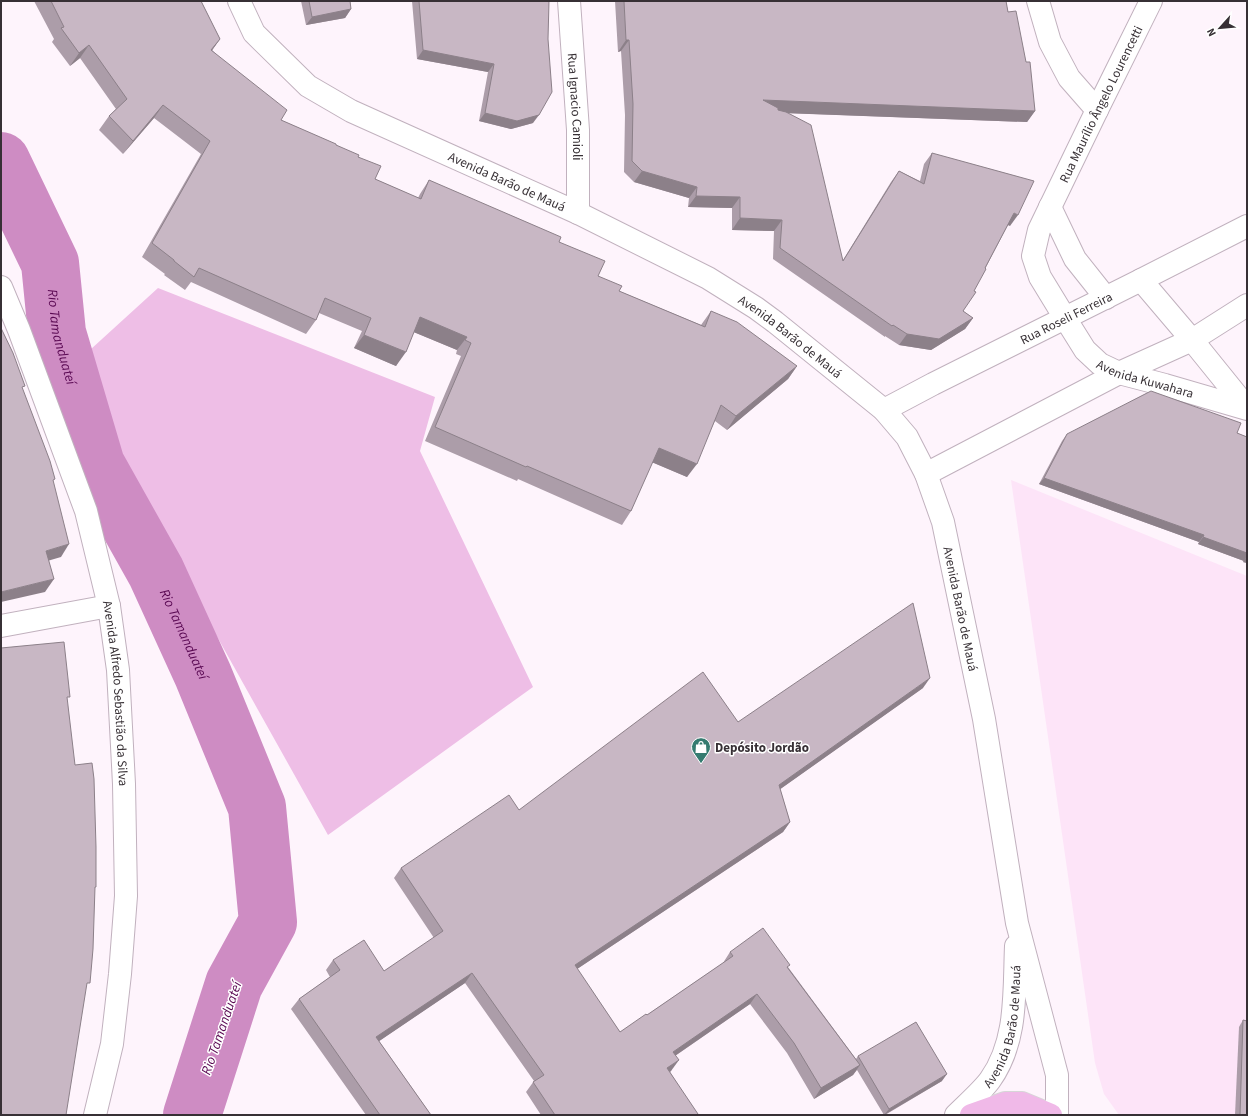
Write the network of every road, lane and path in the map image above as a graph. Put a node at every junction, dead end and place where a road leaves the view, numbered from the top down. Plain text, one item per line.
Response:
1 (239, 1) edge
2 (569, 1) edge
3 (1038, 1) edge
4 (1151, 1) edge
5 (1097, 110) junction
6 (1050, 207) junction
7 (578, 213) junction
8 (1247, 226) edge
9 (1141, 280) junction
10 (1, 287) edge
11 (1106, 298) junction
12 (1247, 305) edge
13 (1065, 318) junction
14 (1192, 340) junction
15 (1119, 373) junction
16 (1247, 409) edge
17 (884, 410) junction
18 (926, 474) junction
19 (109, 606) junction
20 (1, 626) edge
21 (1017, 923) junction
22 (95, 1115) edge
23 (956, 1115) edge
24 (971, 1115) edge
25 (1051, 1115) edge
26 (1056, 1115) edge

1 - 7 street, Avenida Barão de Mauá
2 - 7 street, Rua Ignacio Camioli
3 - 5 street
4 - 5 street, Rua Maurílio Ângelo Lourencetti
5 - 6 street, Rua Maurílio Ângelo Lourencetti
6 - 11 street
6 - 13 street, Rua Maurílio Ângelo Lourencetti
7 - 17 street, Avenida Barão de Mauá
8 - 9 street, Rua Roseli Ferreira
9 - 11 street, Rua Roseli Ferreira
9 - 14 street, Avenida Kuwahara
10 - 19 street, Avenida Alfredo Sebastião da Silva
11 - 13 street, Rua Roseli Ferreira
12 - 14 street
13 - 15 street, Avenida Kuwahara
13 - 17 street, Rua Roseli Ferreira
14 - 15 street
14 - 16 street, Avenida Kuwahara
15 - 16 street, Avenida Kuwahara
15 - 18 street
17 - 18 street, Avenida Barão de Mauá
18 - 21 street, Avenida Barão de Mauá
19 - 20 street
19 - 22 street, Avenida Alfredo Sebastião da Silva
21 - 23 street, Avenida Barão de Mauá
21 - 26 street, Avenida Barão de Mauá
24 - 25 main road

